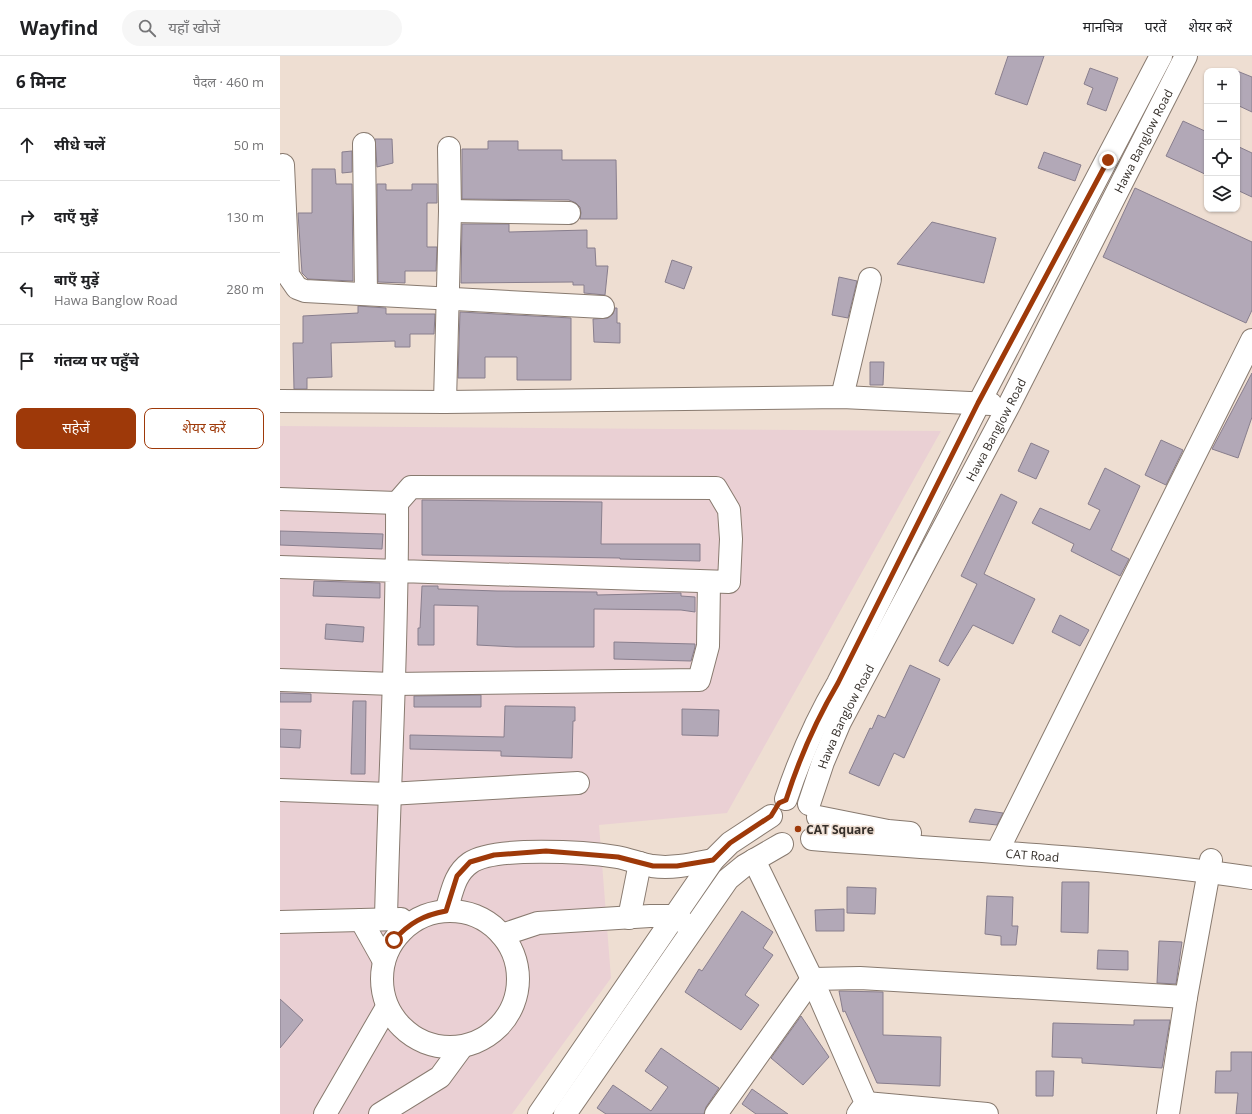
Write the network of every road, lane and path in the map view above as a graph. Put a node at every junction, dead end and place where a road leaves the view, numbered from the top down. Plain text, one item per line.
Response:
1 (1161, 56) edge
2 (1186, 56) edge
3 (364, 144) dead end
4 (449, 148) dead end
5 (283, 165) dead end
6 (450, 210) junction
7 (569, 213) dead end
8 (870, 279) dead end
9 (366, 293) junction
10 (447, 298) junction
11 (603, 306) dead end
12 (1252, 340) edge
13 (842, 397) junction
14 (280, 401) edge
15 (445, 402) junction
16 (978, 403) junction
17 (1009, 405) junction
18 (280, 499) edge
19 (397, 503) junction
20 (280, 568) edge
21 (398, 572) junction
22 (709, 582) junction
23 (280, 680) edge
24 (393, 684) junction
25 (847, 688) junction
26 (578, 783) dead end
27 (280, 790) edge
28 (389, 794) junction
29 (786, 800) junction
30 (814, 810) junction
31 (771, 816) junction
32 (812, 839) junction
33 (782, 844) junction
34 (1000, 846) junction
35 (713, 860) junction
36 (754, 860) junction
37 (640, 863) junction
38 (1252, 865) edge
39 (1210, 866) junction
40 (1252, 878) edge
41 (446, 911) junction
42 (675, 916) junction
43 (629, 918) junction
44 (386, 919) junction
45 (417, 919) junction
46 (361, 920) junction
47 (280, 922) edge
48 (693, 929) junction
49 (502, 935) junction
50 (384, 961) junction
51 (812, 979) junction
52 (1186, 997) junction
53 (387, 1007) junction
54 (462, 1047) junction
55 (862, 1108) edge
56 (325, 1114) edge
57 (380, 1114) edge
58 (539, 1114) edge
59 (565, 1114) edge
60 (716, 1114) edge
61 (987, 1114) edge
62 (1168, 1114) edge

1 - 16 street, Hawa Banglow Road
2 - 17 street, Hawa Banglow Road
3 - 9 street
4 - 6 street
5 - 9 street
6 - 7 street
6 - 10 street
8 - 13 street
9 - 10 street
10 - 11 street
10 - 15 street
12 - 34 street
13 - 15 street
13 - 16 street
14 - 15 street
16 - 17 street
16 - 25 street, Hawa Banglow Road
17 - 25 street, Hawa Banglow Road
18 - 19 street
19 - 21 street
19 - 22 street
20 - 21 street
21 - 22 street
21 - 24 street
22 - 24 street
23 - 24 street
24 - 28 street
25 - 29 street, Hawa Banglow Road
25 - 30 street, Hawa Banglow Road
26 - 28 street
27 - 28 street
28 - 44 street
29 - 30 street
29 - 31 street
30 - 32 street
30 - 34 street, CAT Road
31 - 33 street
31 - 35 street
32 - 33 street
32 - 34 street, CAT Road
33 - 36 street
34 - 39 street, CAT Road
35 - 37 street
35 - 42 street
36 - 48 street
36 - 51 street
37 - 41 street
37 - 43 street
38 - 39 street, CAT Road
39 - 40 street, CAT Road
39 - 52 street
41 - 45 street
41 - 49 street
42 - 43 street
42 - 48 street
42 - 58 street
43 - 49 street
44 - 45 street
44 - 46 street
45 - 50 street
46 - 47 street
46 - 50 street
48 - 59 street
49 - 54 street
50 - 53 street
51 - 52 street
51 - 55 street
51 - 60 street
52 - 62 street
53 - 54 street
53 - 56 street
54 - 57 street
55 - 61 street

